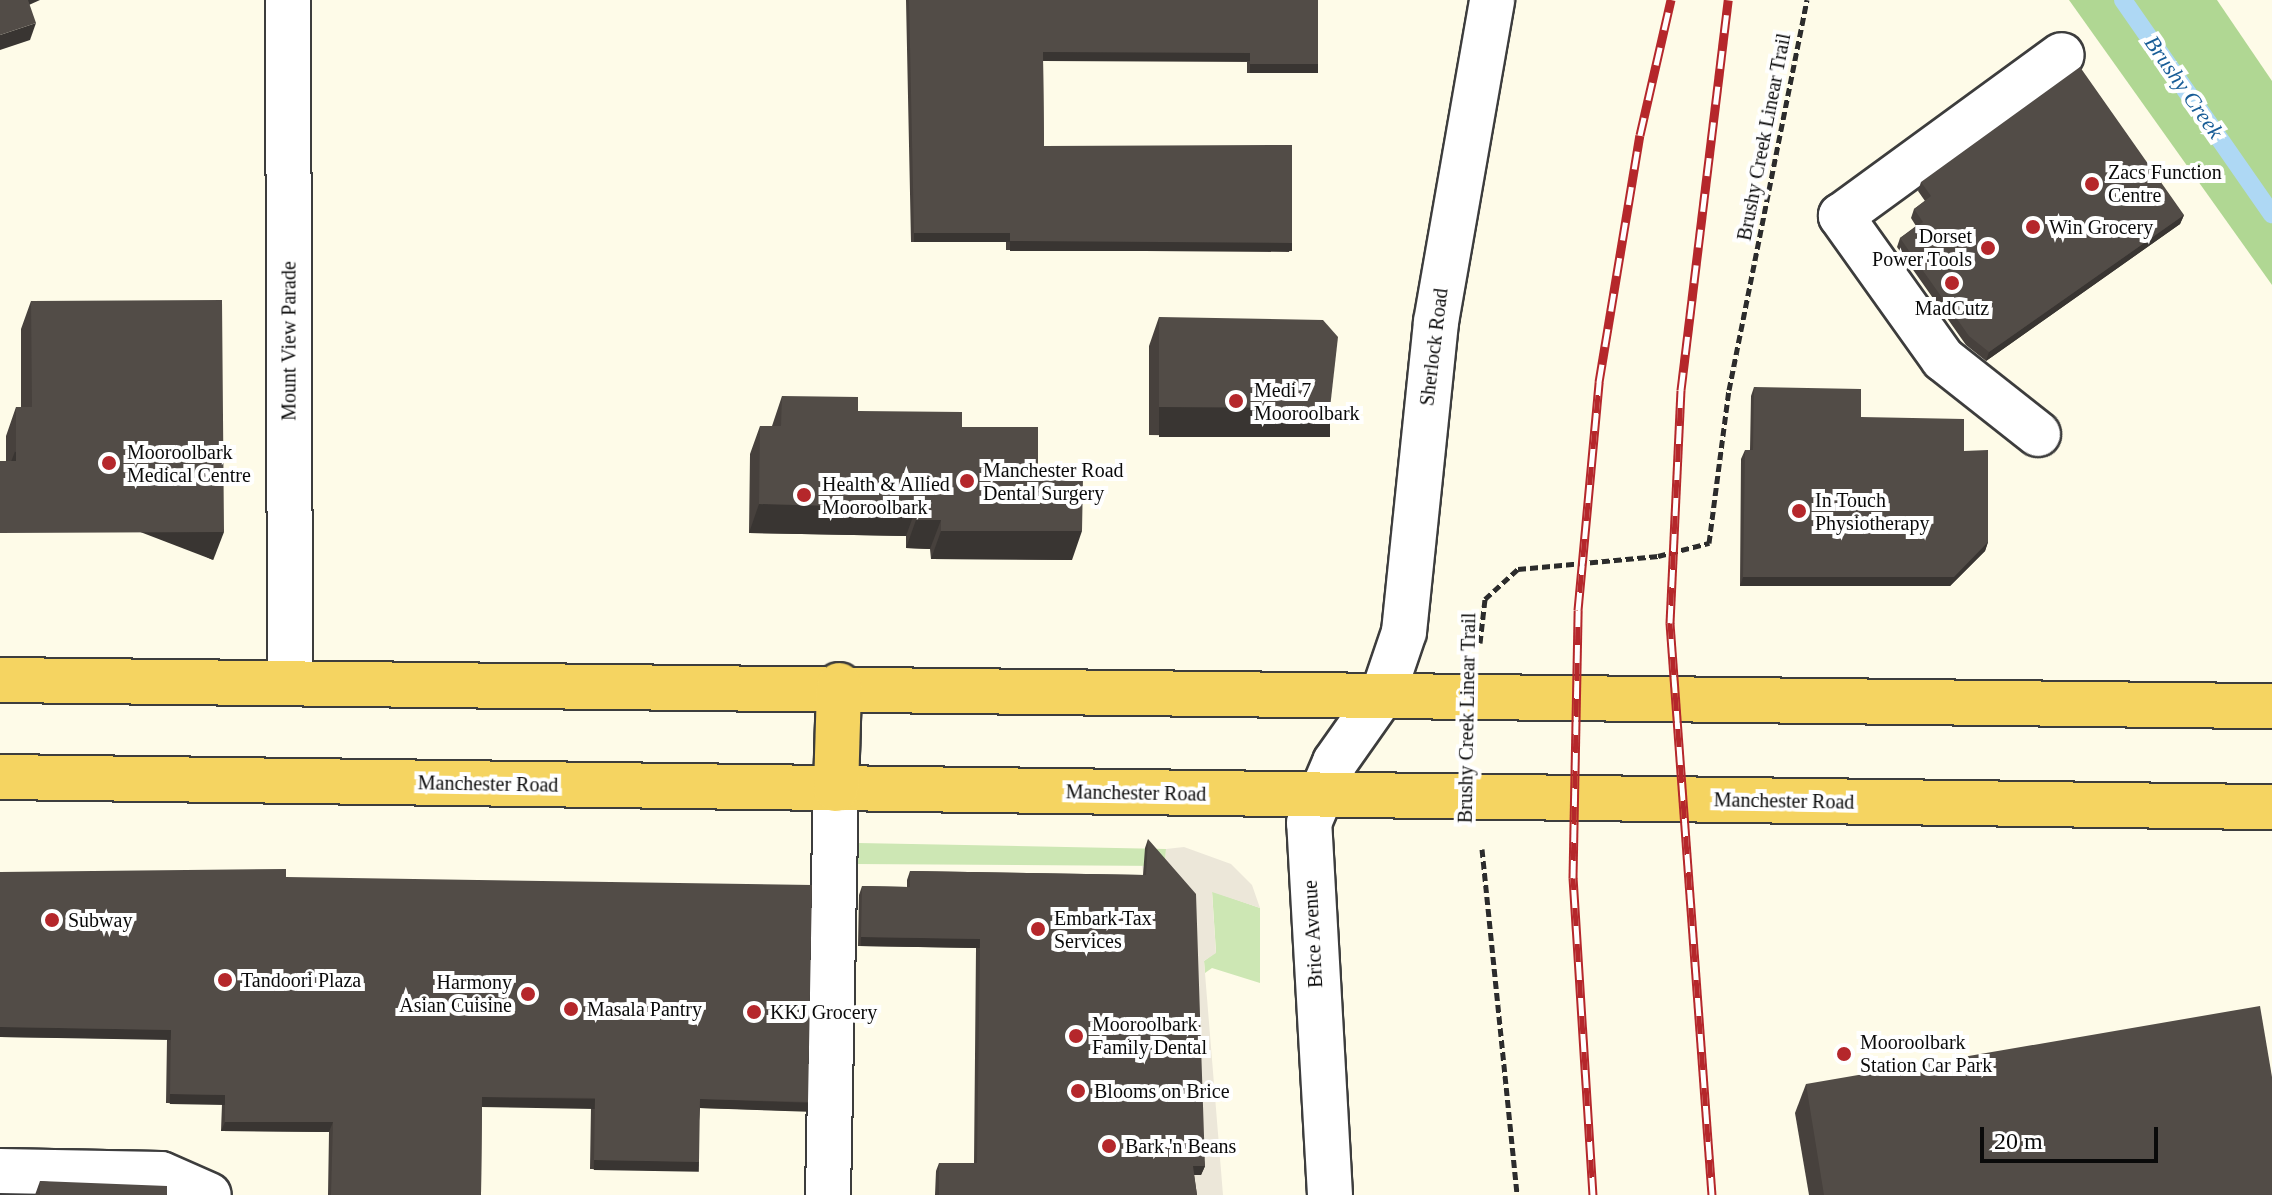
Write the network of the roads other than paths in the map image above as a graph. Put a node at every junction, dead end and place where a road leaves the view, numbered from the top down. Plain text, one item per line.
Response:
1 (288, 0) edge
2 (1492, 0) edge
3 (2062, 55) dead end
4 (2038, 434) dead end
5 (0, 680) edge
6 (290, 682) junction
7 (839, 685) junction
8 (1383, 694) junction
9 (2272, 706) edge
10 (0, 777) edge
11 (836, 789) junction
12 (1317, 795) junction
13 (2272, 807) edge
14 (0, 1171) edge
15 (209, 1195) edge
16 (828, 1195) edge
17 (1330, 1195) edge

1 - 6 street, Mount View Parade
2 - 8 street, Sherlock Road
3 - 4 street
5 - 6 main road
6 - 7 main road
7 - 8 main road
7 - 11 main road
8 - 9 main road
8 - 12 street, Brice Avenue
10 - 11 main road, Manchester Road
11 - 12 main road, Manchester Road
11 - 16 street
12 - 13 main road, Manchester Road
12 - 17 street, Brice Avenue
14 - 15 street

